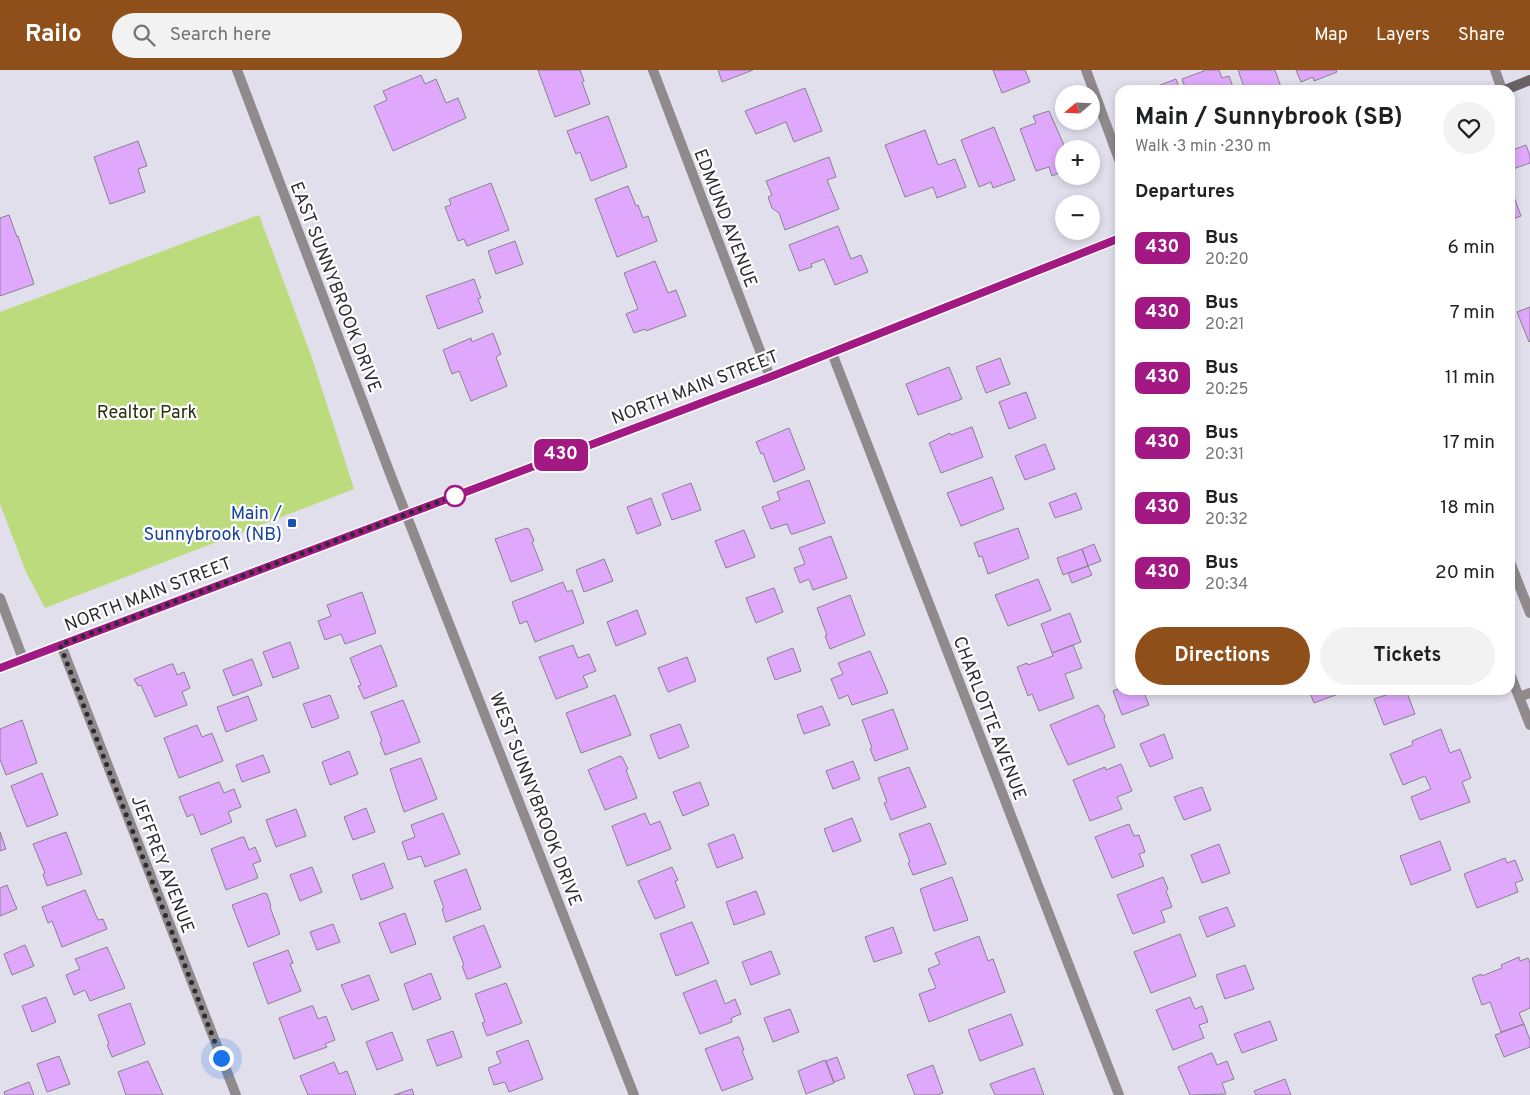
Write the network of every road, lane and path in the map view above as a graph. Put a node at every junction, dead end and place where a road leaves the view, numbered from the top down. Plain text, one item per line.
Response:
1 (237, 70) edge
2 (653, 70) edge
3 (1086, 70) edge
4 (1495, 70) edge
5 (1530, 80) edge
6 (1502, 85) edge
7 (1515, 86) edge
8 (1115, 148) edge
9 (1115, 240) edge
10 (832, 353) junction
11 (770, 377) junction
12 (406, 514) junction
13 (1515, 575) edge
14 (0, 598) edge
15 (1530, 613) edge
16 (60, 645) junction
17 (23, 659) junction
18 (0, 668) edge
19 (1515, 687) edge
20 (1530, 693) edge
21 (1519, 697) junction
22 (1530, 725) edge
23 (236, 1095) edge
24 (634, 1095) edge
25 (1119, 1095) edge

1 - 12 street, EAST SUNNYBROOK DRIVE
2 - 11 street, EDMUND AVENUE
3 - 8 street
4 - 6 street
5 - 7 main road
9 - 10 main road, NORTH MAIN STREET
10 - 11 main road, NORTH MAIN STREET
10 - 25 street, CHARLOTTE AVENUE
11 - 12 main road, NORTH MAIN STREET
12 - 16 main road, NORTH MAIN STREET
12 - 24 street, WEST SUNNYBROOK DRIVE
13 - 15 street
14 - 17 street
16 - 17 main road, NORTH MAIN STREET
16 - 23 street, JEFFREY AVENUE
17 - 18 main road, NORTH MAIN STREET
19 - 21 street
20 - 21 street
21 - 22 street

